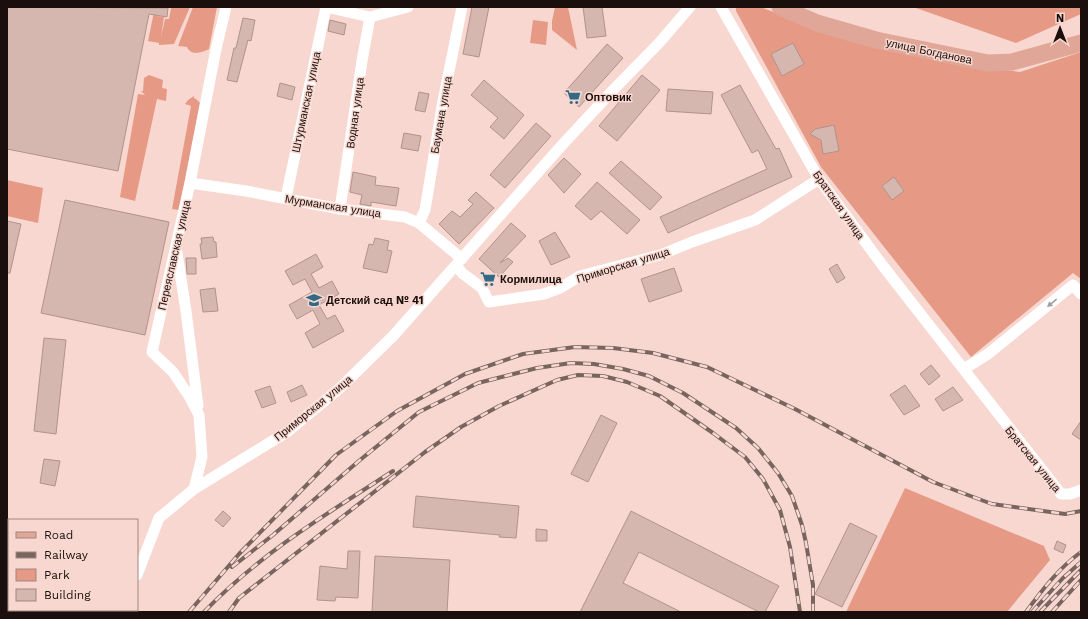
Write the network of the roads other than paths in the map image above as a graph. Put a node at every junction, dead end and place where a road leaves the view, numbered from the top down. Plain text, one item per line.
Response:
1 (226, 7) edge
2 (326, 7) edge
3 (408, 7) edge
4 (461, 7) edge
5 (690, 7) edge
6 (721, 7) edge
7 (780, 7) edge
8 (370, 17) junction
9 (1081, 43) edge
10 (819, 179) junction
11 (190, 183) junction
12 (286, 198) junction
13 (340, 209) junction
14 (419, 223) junction
15 (176, 247) junction
16 (459, 262) junction
17 (1081, 294) edge
18 (964, 369) junction
19 (198, 415) junction
20 (194, 489) junction
21 (1081, 490) edge
22 (138, 572) edge

1 - 11 street, Переяславская улица
2 - 8 street
2 - 12 street, Штурманская улица
3 - 8 street
4 - 14 street, Баумана улица
5 - 16 street, Приморская улица
6 - 10 street, Братская улица
7 - 9 main road, улица Богданова
8 - 13 street, Водная улица
10 - 16 street, Приморская улица
10 - 18 street, Братская улица
11 - 12 street, Мурманская улица
11 - 15 street, Переяславская улица
12 - 13 street, Мурманская улица
13 - 14 street, Мурманская улица
14 - 16 street, Мурманская улица
15 - 19 street
15 - 19 street, Переяславская улица
16 - 20 street, Приморская улица
17 -> 18 street
18 - 21 street, Братская улица
19 - 20 street, Переяславская улица
20 - 22 street, Приморская улица

